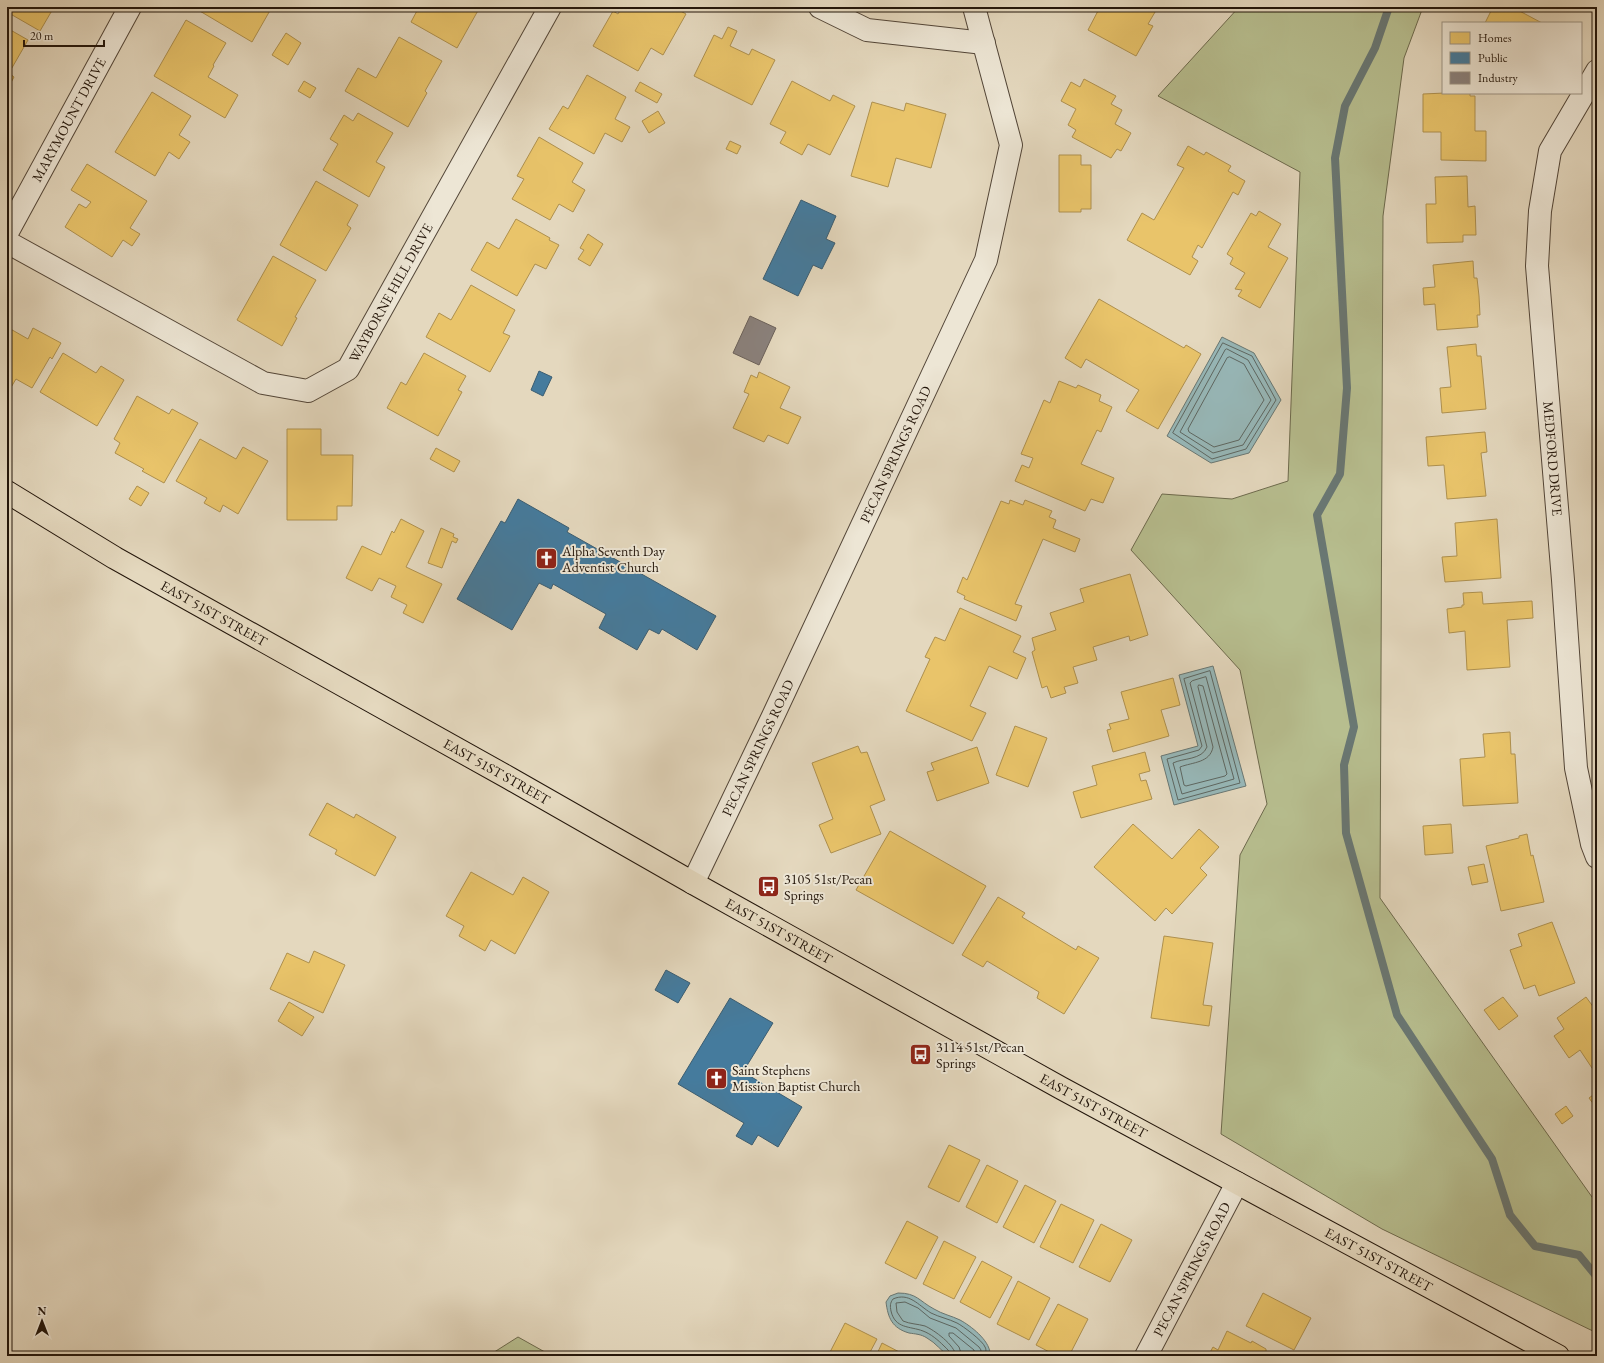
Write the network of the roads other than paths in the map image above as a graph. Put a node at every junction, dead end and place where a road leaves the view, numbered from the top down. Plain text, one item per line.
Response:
1 (130, 7) edge
2 (550, 7) edge
3 (820, 7) edge
4 (974, 7) edge
5 (984, 43) junction
6 (1597, 71) edge
7 (1589, 102) edge
8 (7, 233) edge
9 (7, 242) edge
10 (7, 492) edge
11 (1597, 857) edge
12 (692, 884) junction
13 (1237, 1183) junction
14 (1146, 1356) edge
15 (1558, 1356) edge

1 - 8 street, MARYMOUNT DRIVE
2 - 9 street, WAYBORNE HILL DRIVE
3 - 5 street
4 - 5 street, PECAN SPRINGS ROAD
5 - 12 street, PECAN SPRINGS ROAD
6 - 7 street, MEDFORD DRIVE
7 - 11 street, MEDFORD DRIVE
10 - 12 main road, EAST 51ST STREET
12 - 13 main road, EAST 51ST STREET
13 - 14 street, PECAN SPRINGS ROAD
13 - 15 main road, EAST 51ST STREET

